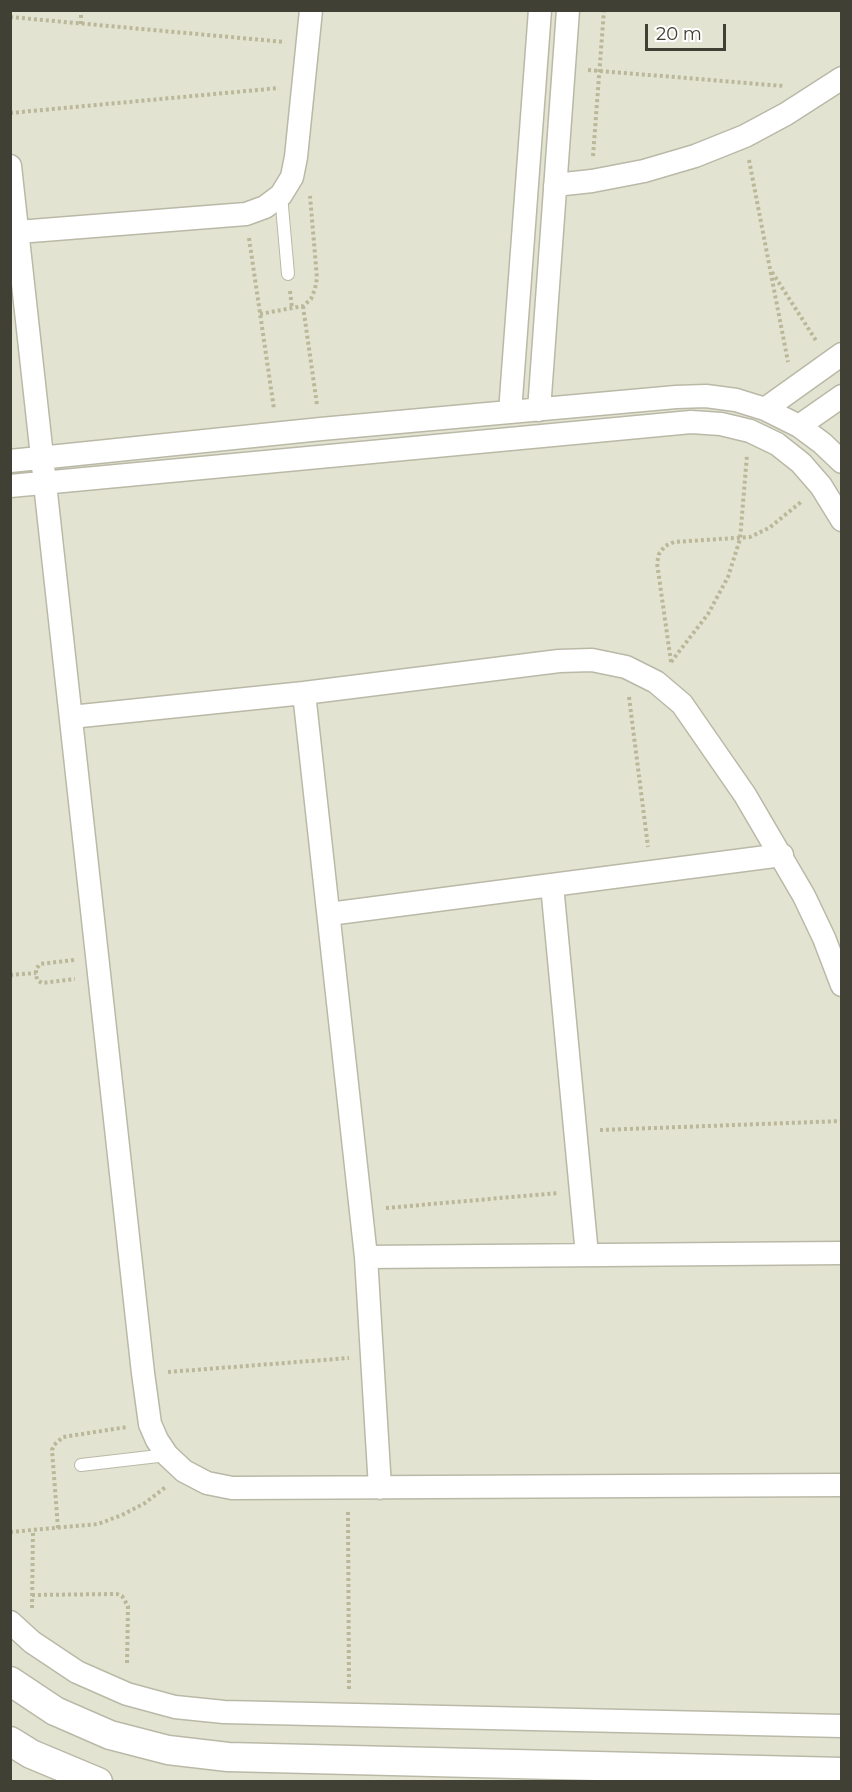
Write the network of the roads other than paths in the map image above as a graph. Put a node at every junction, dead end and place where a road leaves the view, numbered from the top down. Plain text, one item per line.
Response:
1 (311, 10) edge
2 (540, 10) edge
3 (568, 10) edge
4 (834, 84) edge
5 (10, 166) edge
6 (555, 185) junction
7 (281, 195) junction
8 (18, 232) junction
9 (288, 274) dead end
10 (836, 358) edge
11 (842, 396) edge
12 (765, 409) junction
13 (539, 410) junction
14 (510, 412) junction
15 (800, 426) junction
16 (43, 458) junction
17 (10, 461) edge
18 (842, 462) edge
19 (45, 483) junction
20 (10, 486) edge
21 (842, 520) edge
22 (304, 693) junction
23 (71, 717) junction
24 (782, 855) junction
25 (552, 885) junction
26 (329, 914) junction
27 (842, 985) edge
28 (842, 1254) edge
29 (587, 1255) junction
30 (366, 1257) junction
31 (167, 1455) junction
32 (81, 1465) dead end
33 (842, 1485) edge
34 (380, 1488) junction
35 (10, 1622) edge
36 (10, 1681) edge
37 (842, 1726) edge
38 (10, 1741) edge
39 (842, 1772) edge
40 (98, 1782) edge

1 - 7 street
2 - 14 street
3 - 6 street
4 - 6 street
5 - 8 street
6 - 13 street
7 - 8 street
7 - 9 lane
8 - 16 street
10 - 12 street
11 - 15 street
12 - 13 street
12 - 15 street
13 - 14 street
14 - 16 street
15 - 18 street
16 - 17 street
16 - 19 street
19 - 20 street
19 - 21 street
19 - 23 street
22 - 23 street
22 - 24 street
22 - 26 street
23 - 31 street
24 - 25 street
24 - 27 street
25 - 26 street
25 - 29 street
26 - 30 street
28 - 29 street
29 - 30 street
30 - 34 street
31 - 32 lane
31 - 34 street
33 - 34 street
35 - 37 street
36 - 39 street
38 - 40 street

